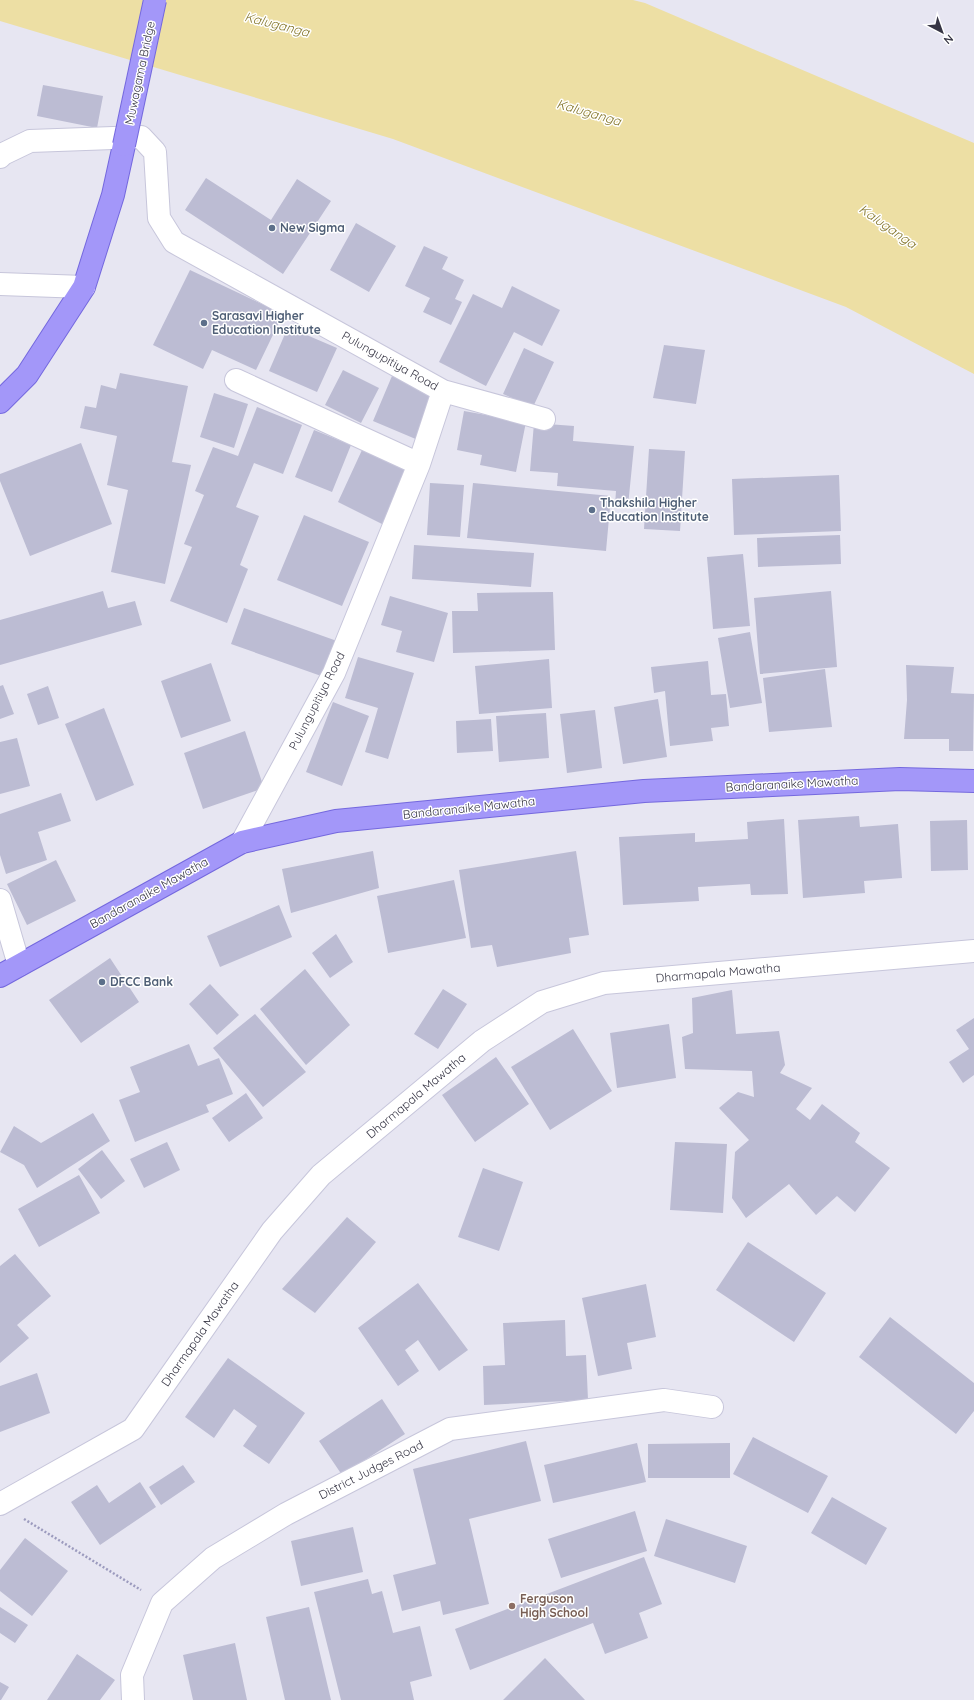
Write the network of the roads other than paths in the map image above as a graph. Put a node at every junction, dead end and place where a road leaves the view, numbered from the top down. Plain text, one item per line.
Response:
1 (155, 0) edge
2 (0, 157) edge
3 (0, 284) edge
4 (84, 287) junction
5 (236, 380) dead end
6 (443, 391) junction
7 (0, 402) edge
8 (544, 419) dead end
9 (419, 464) junction
10 (974, 781) edge
11 (242, 842) junction
12 (0, 900) edge
13 (974, 951) edge
14 (19, 965) junction
15 (0, 976) edge
16 (712, 1407) dead end
17 (0, 1504) edge
18 (133, 1700) edge

1 - 4 main road, Muwagama Bridge, bridge
2 - 6 street, Pulungupitiya Road
3 - 4 street
4 - 7 main road, Muwagama Bridge
5 - 9 street
6 - 8 street
6 - 9 street, Pulungupitiya Road
9 - 11 street, Pulungupitiya Road
10 - 11 main road, Bandaranaike Mawatha
11 - 14 main road, Bandaranaike Mawatha
12 - 14 street
13 - 17 street, Dharmapala Mawatha
14 - 15 main road, Bandaranaike Mawatha
16 - 18 street, District Judges Road

